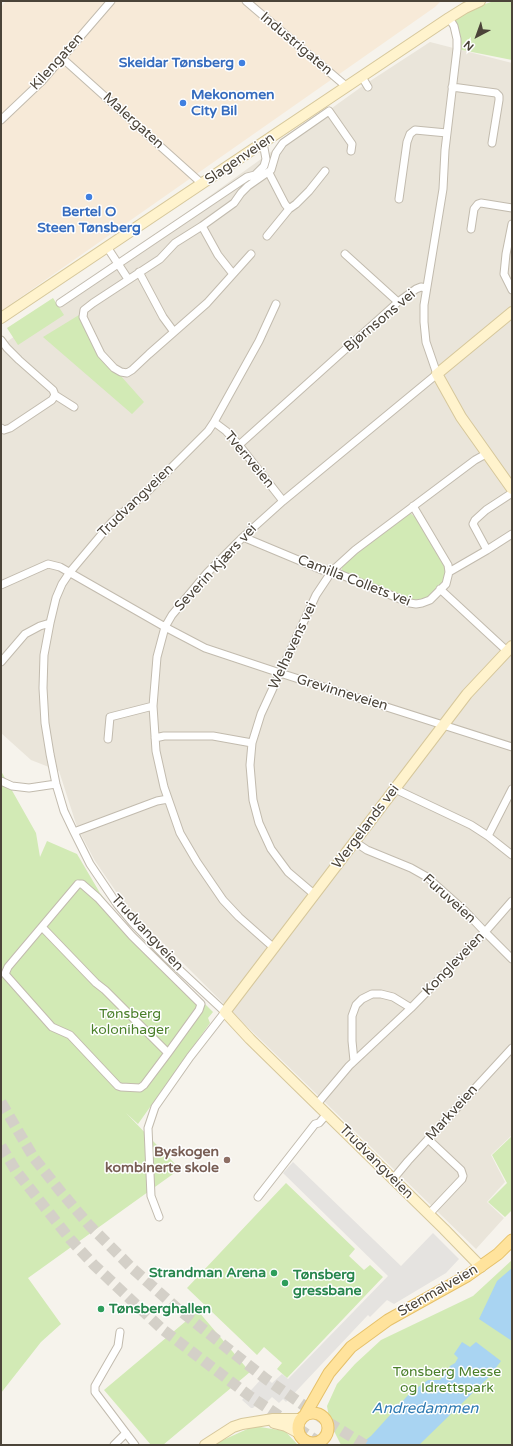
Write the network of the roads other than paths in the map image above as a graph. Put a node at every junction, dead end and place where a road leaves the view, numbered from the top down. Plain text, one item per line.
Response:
1 (111, 1) edge
2 (480, 1) edge
3 (251, 3) edge
4 (449, 18) junction
5 (62, 58) junction
6 (362, 77) junction
7 (346, 87) junction
8 (452, 87) junction
9 (368, 88) dead end
10 (1, 120) edge
11 (447, 133) junction
12 (492, 143) dead end
13 (261, 144) junction
14 (351, 151) dead end
15 (325, 171) dead end
16 (269, 172) junction
17 (254, 178) junction
18 (205, 182) junction
19 (398, 199) dead end
20 (512, 208) edge
21 (289, 209) junction
22 (512, 224) edge
23 (202, 226) junction
24 (471, 229) dead end
25 (267, 236) dead end
26 (107, 247) junction
27 (251, 254) dead end
28 (345, 254) dead end
29 (118, 264) junction
30 (140, 272) junction
31 (233, 274) junction
32 (128, 280) junction
33 (426, 288) junction
34 (512, 290) edge
35 (398, 302) junction
36 (60, 303) dead end
37 (276, 304) dead end
38 (512, 312) edge
39 (1, 318) edge
40 (174, 332) junction
41 (2, 342) edge
42 (437, 374) junction
43 (55, 395) junction
44 (74, 407) dead end
45 (214, 422) junction
46 (1, 428) edge
47 (239, 445) junction
48 (486, 454) junction
49 (512, 489) edge
50 (512, 494) edge
51 (283, 501) junction
52 (413, 506) junction
53 (512, 534) edge
54 (243, 537) junction
55 (487, 550) junction
56 (332, 571) junction
57 (70, 572) junction
58 (449, 572) junction
59 (1, 585) edge
60 (440, 589) junction
61 (50, 623) junction
62 (165, 627) junction
63 (509, 648) edge
64 (1, 662) edge
65 (280, 673) junction
66 (153, 706) junction
67 (444, 724) junction
68 (155, 738) junction
69 (108, 739) dead end
70 (252, 743) junction
71 (512, 747) edge
72 (1, 782) edge
73 (56, 784) junction
74 (395, 789) junction
75 (512, 789) edge
76 (168, 799) junction
77 (74, 832) junction
78 (488, 836) junction
79 (355, 842) junction
80 (512, 855) edge
81 (315, 895) junction
82 (512, 901) edge
83 (42, 927) junction
84 (485, 932) junction
85 (274, 948) junction
86 (512, 959) edge
87 (411, 1008) junction
88 (225, 1012) junction
89 (512, 1048) edge
90 (168, 1053) junction
91 (354, 1062) junction
92 (317, 1104) junction
93 (327, 1114) junction
94 (428, 1139) junction
95 (394, 1180) junction
96 (258, 1197) dead end
97 (429, 1214) junction
98 (159, 1217) dead end
99 (512, 1240) edge
100 (481, 1267) junction
101 (120, 1332) dead end
102 (362, 1340) junction
103 (324, 1416) junction
104 (303, 1417) junction
105 (264, 1421) junction
106 (126, 1433) junction
107 (302, 1439) edge
108 (320, 1443) edge
109 (114, 1445) edge
110 (135, 1445) edge
111 (205, 1445) edge

1 - 5 street, Kilengaten
2 - 4 main road, Slagenveien
3 - 7 street, Industrigaten
4 - 6 main road, Slagenveien
4 - 8 street, Bjørnsons vei
5 - 10 street, Kilengaten
5 - 18 street, Malergaten
6 - 7 main road, Slagenveien
6 - 9 street
7 - 13 main road, Slagenveien
8 - 11 street, Bjørnsons vei
8 - 12 street
11 - 19 street
11 - 33 street, Bjørnsons vei
13 - 17 street
13 - 18 main road, Slagenveien
14 - 16 street, Slagenveien
15 - 21 street
16 - 17 street, Slagenveien
16 - 21 street, Slagenveien
17 - 23 street, Slagenveien
17 - 29 street
18 - 26 main road, Slagenveien
20 - 24 street
21 - 25 street
22 - 34 street
23 - 30 street, Slagenveien
23 - 31 street
26 - 29 street
26 - 39 main road, Slagenveien
27 - 31 street
28 - 35 street
29 - 32 street
29 - 36 street
30 - 32 street, Slagenveien
30 - 40 street
31 - 40 street
32 - 40 street, Slagenveien
33 - 35 street, Bjørnsons vei
33 - 42 street
35 - 47 street, Bjørnsons vei
37 - 45 street, Trudvangveien
38 - 42 main road, Severin Kjærs vei
41 - 43 street
42 - 48 main road
42 - 51 street, Severin Kjærs vei
43 - 44 street
43 - 46 street
45 - 47 street, Tverrveien
45 - 57 street, Trudvangveien
47 - 51 street, Tverrveien
48 - 49 main road
48 - 52 street, Welhavens vei
50 - 55 street
51 - 54 street, Severin Kjærs vei
52 - 56 street, Welhavens vei
52 - 58 street
53 - 55 street
54 - 56 street, Camilla Collets vei
54 - 62 street, Severin Kjærs vei
55 - 58 street
56 - 60 street, Camilla Collets vei
56 - 65 street, Welhavens vei
57 - 59 street, Grevinneveien
57 - 61 street, Trudvangveien
57 - 62 street, Grevinneveien
58 - 60 street, Camilla Collets vei
60 - 63 street
61 - 64 street
61 - 73 street, Trudvangveien
62 - 65 street, Grevinneveien
62 - 66 street, Severin Kjærs vei
63 - 67 main road, Wergelands vei
65 - 67 street, Grevinneveien
65 - 70 street, Welhavens vei
66 - 68 street, Severin Kjærs vei
66 - 69 street
67 - 71 street, Grevinneveien
67 - 74 main road, Wergelands vei
68 - 70 street
68 - 76 street, Severin Kjærs vei
70 - 81 street, Welhavens vei
72 - 73 street
73 - 77 street, Trudvangveien
74 - 78 street
74 - 79 main road, Wergelands vei
75 - 78 street
76 - 77 street
76 - 85 street, Severin Kjærs vei
77 - 88 street, Trudvangveien
78 - 80 street
79 - 81 main road, Wergelands vei
79 - 84 street, Furuveien
81 - 85 main road, Wergelands vei
82 - 84 street, Kongleveien
83 - 90 street
83 - 90 street
83 - 90 street
84 - 86 street, Furuveien
84 - 87 street, Kongleveien
85 - 88 main road, Wergelands vei
87 - 91 street, Kongleveien
87 - 91 street, Kongleveien
88 - 92 main road, Trudvangveien
88 - 98 street
89 - 94 street, Markveien
91 - 92 street, Kongleveien
92 - 93 main road, Trudvangveien
93 - 95 main road, Trudvangveien
93 - 96 street
94 - 95 street, Markveien
94 - 97 street
95 - 97 main road, Trudvangveien
97 - 100 main road, Trudvangveien
99 - 100 main road, Stenmalveien
100 - 102 main road, Stenmalveien
101 - 106 street
102 - 103 main road, Stenmalveien
102 - 104 main road, Stenmalveien
103 - 104 main road
103 - 108 main road, Stenmalveien
104 - 105 main road
104 - 107 main road, Stenmalveien
105 - 107 main road
105 - 111 main road
106 - 109 street
106 - 110 street
107 - 108 main road, Stenmalveien

